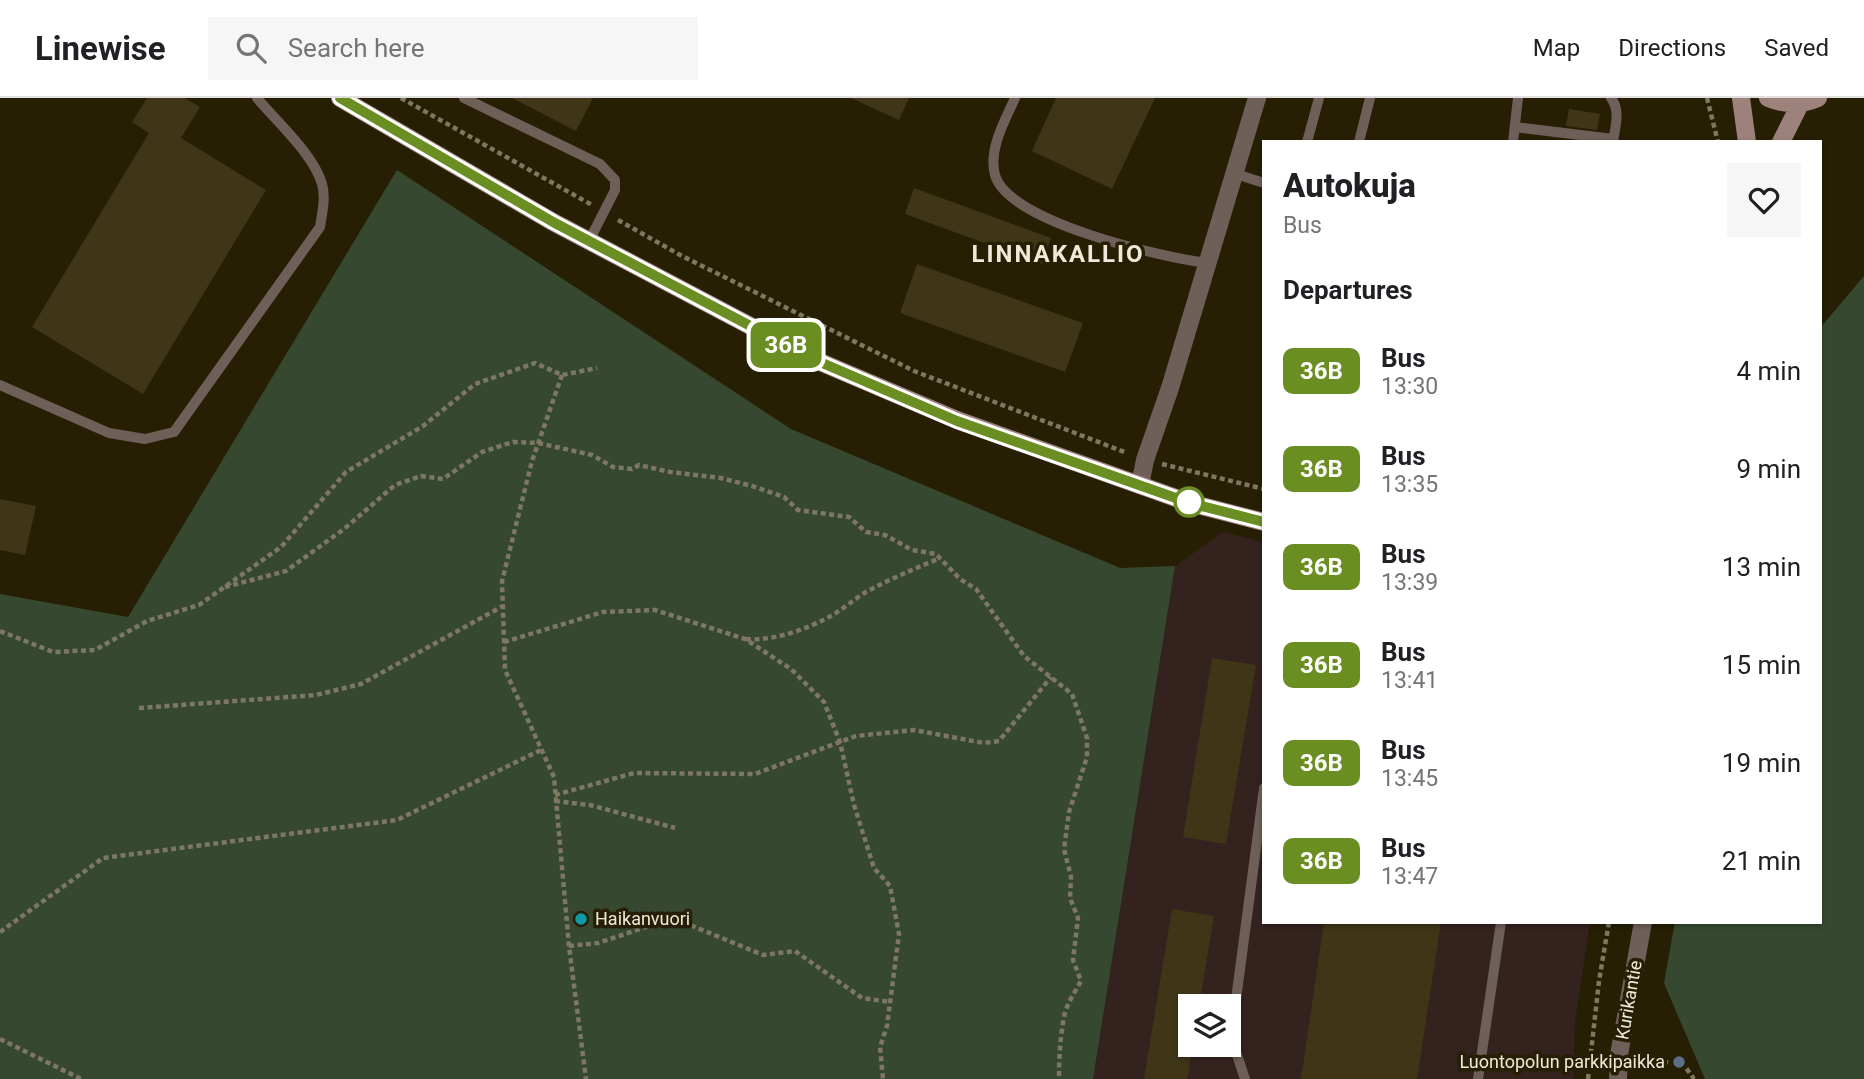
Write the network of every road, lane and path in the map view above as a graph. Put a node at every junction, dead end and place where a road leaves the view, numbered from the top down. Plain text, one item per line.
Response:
1 (257, 98) edge
2 (340, 98) edge
3 (401, 98) edge
4 (464, 98) edge
5 (1015, 98) edge
6 (1257, 98) edge
7 (1319, 98) edge
8 (1370, 98) edge
9 (1518, 98) edge
10 (1611, 98) edge
11 (1707, 98) edge
12 (1741, 98) edge
13 (1768, 98) edge
14 (1818, 98) edge
15 (1800, 104) junction
16 (1515, 127) junction
17 (1308, 140) edge
18 (1360, 140) edge
19 (1513, 140) edge
20 (1606, 140) edge
21 (1613, 140) edge
22 (1718, 140) edge
23 (1747, 140) edge
24 (1782, 140) edge
25 (1233, 173) junction
26 (1262, 183) edge
27 (604, 212) junction
28 (589, 241) junction
29 (1207, 264) junction
30 (597, 368) dead end
31 (562, 374) junction
32 (0, 385) edge
33 (538, 443) junction
34 (1145, 460) junction
35 (1140, 485) junction
36 (1262, 489) edge
37 (1262, 521) edge
38 (940, 558) junction
39 (225, 587) junction
40 (503, 606) junction
41 (2, 631) edge
42 (0, 637) edge
43 (745, 639) junction
44 (504, 642) junction
45 (1051, 677) junction
46 (139, 709) dead end
47 (840, 742) junction
48 (541, 750) junction
49 (555, 795) junction
50 (555, 802) junction
51 (1262, 803) edge
52 (675, 828) dead end
53 (1501, 924) edge
54 (1609, 924) edge
55 (1643, 924) edge
56 (0, 932) edge
57 (569, 946) junction
58 (890, 1002) junction
59 (0, 1039) edge
60 (1619, 1055) junction
61 (82, 1079) edge
62 (586, 1079) edge
63 (883, 1079) edge
64 (1059, 1079) edge
65 (1245, 1079) edge
66 (1478, 1079) edge
67 (1587, 1079) edge
68 (1618, 1079) edge
69 (1694, 1079) edge

1 - 32 lane
2 - 28 main road
3 - 27 path
4 - 27 lane
5 - 29 lane
6 - 25 street
7 - 17 lane
8 - 18 lane
9 - 16 lane
10 - 21 lane
11 - 22 path
12 - 23 main road
13 - 15 main road
14 - 15 main road
15 - 24 main road
16 - 19 lane
16 - 20 lane
25 - 26 lane
25 - 29 street
27 - 28 lane
27 - 34 path
28 - 35 main road
29 - 34 street
30 - 31 path
31 - 33 path
31 - 39 path
33 - 38 path
33 - 39 path
33 - 40 path
34 - 35 street
34 - 36 path
35 - 37 main road
38 - 43 path
38 - 45 path
39 - 41 path
40 - 44 path
40 - 46 path
41 - 42 path
43 - 44 path
43 - 47 path
44 - 48 path
45 - 47 path
45 - 64 path
47 - 49 path
47 - 58 path
48 - 49 path
48 - 56 path
49 - 50 path
50 - 52 path
50 - 57 path
51 - 65 lane
53 - 66 lane
54 - 67 path
55 - 60 street, Kurikantie
57 - 58 path
57 - 62 path
58 - 63 path
59 - 61 path
60 - 68 street, Kurikantie
60 - 69 path

